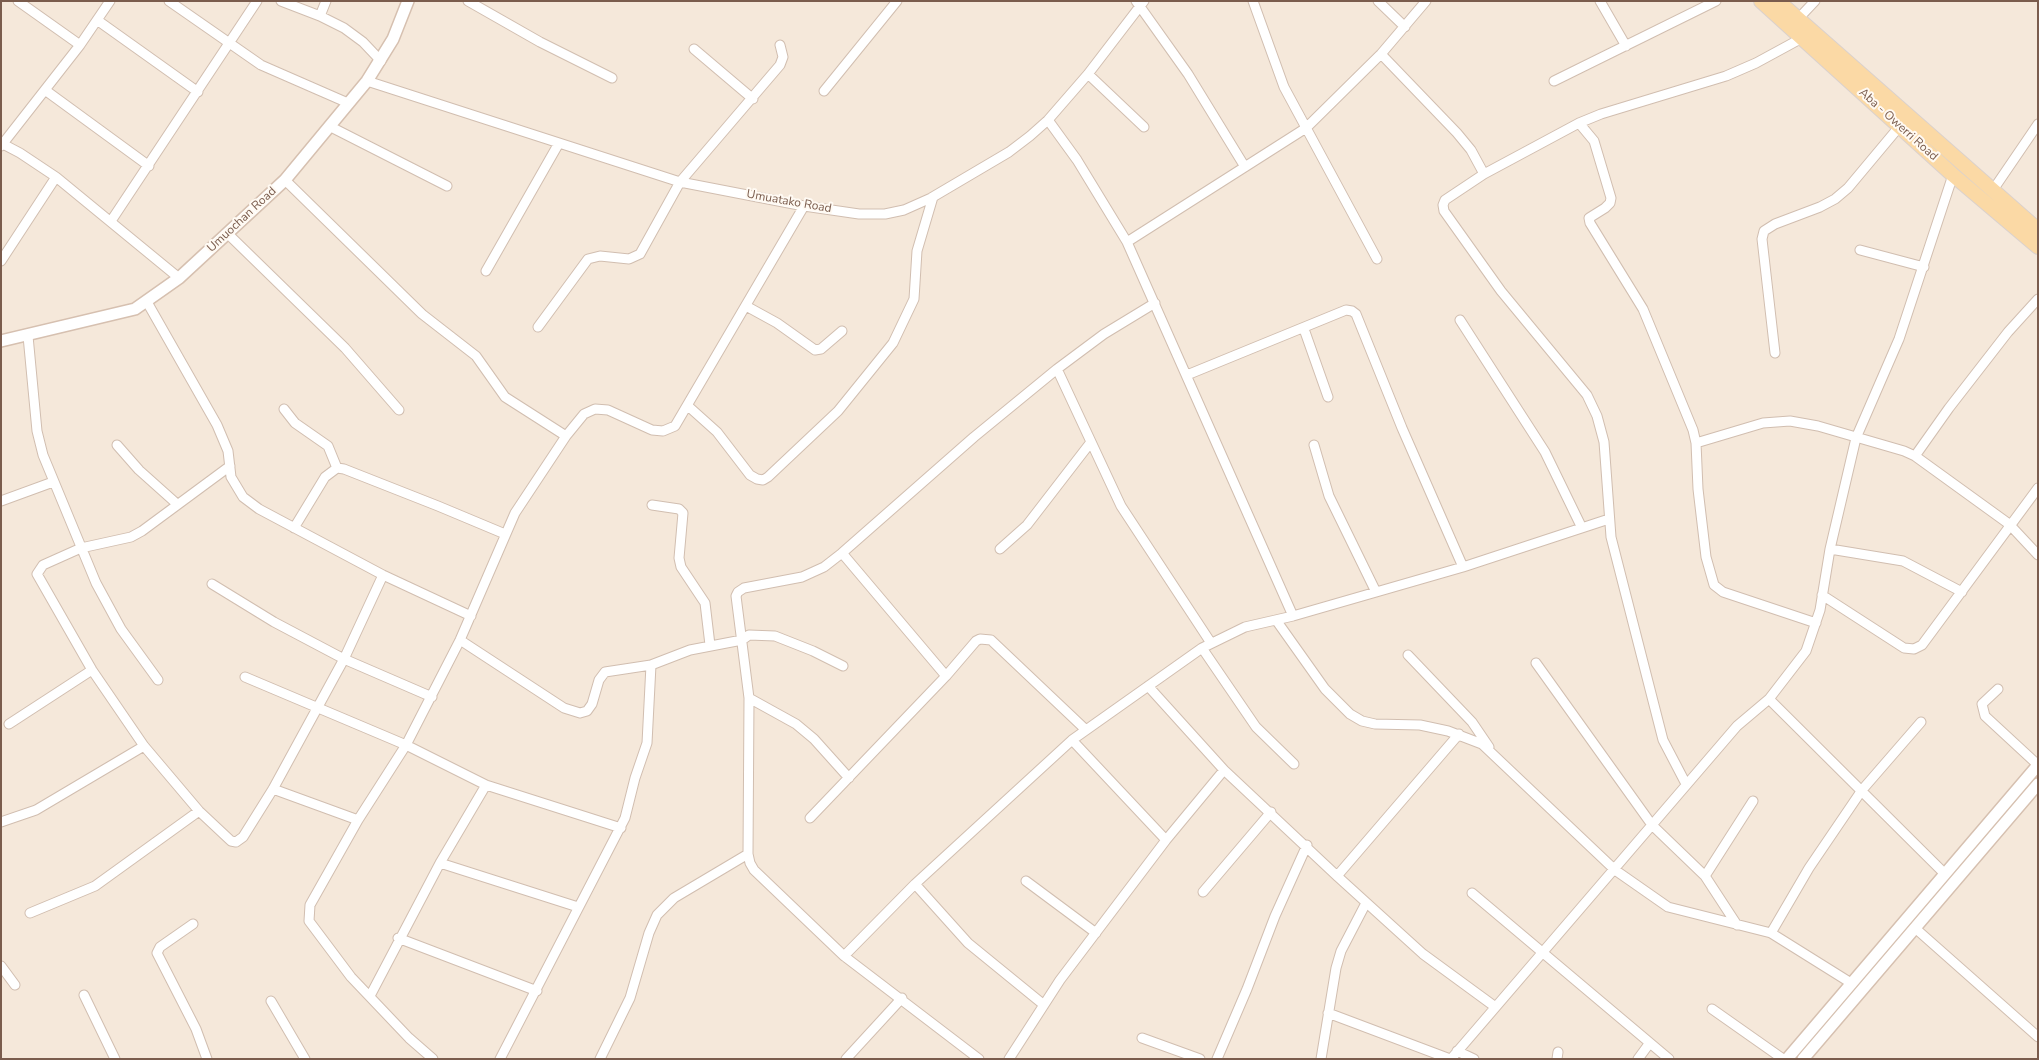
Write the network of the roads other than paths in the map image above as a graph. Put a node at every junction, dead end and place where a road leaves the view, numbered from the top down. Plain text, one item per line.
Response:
1 (18, 1) edge
2 (110, 1) edge
3 (169, 1) edge
4 (257, 1) edge
5 (281, 1) edge
6 (326, 1) edge
7 (408, 1) edge
8 (468, 1) edge
9 (897, 1) edge
10 (1253, 1) edge
11 (1378, 1) edge
12 (1426, 1) edge
13 (1600, 1) edge
14 (1716, 1) edge
15 (1761, 1) edge
16 (1778, 1) edge
17 (1815, 1) edge
18 (1140, 3) edge
19 (320, 16) junction
20 (1798, 19) junction
21 (97, 20) junction
22 (1405, 27) junction
23 (1802, 38) junction
24 (229, 44) junction
25 (80, 45) junction
26 (780, 45) dead end
27 (1626, 46) junction
28 (694, 49) dead end
29 (1381, 54) junction
30 (381, 61) junction
31 (1088, 74) junction
32 (612, 78) dead end
33 (367, 81) junction
34 (1554, 81) dead end
35 (45, 90) junction
36 (824, 91) dead end
37 (198, 92) junction
38 (1873, 94) junction
39 (753, 99) junction
40 (348, 103) junction
41 (1048, 120) junction
42 (1579, 123) junction
43 (2038, 124) edge
44 (329, 126) junction
45 (1144, 127) dead end
46 (1899, 127) junction
47 (1306, 128) junction
48 (559, 143) junction
49 (2, 145) edge
50 (149, 166) junction
51 (1245, 167) junction
52 (1484, 174) junction
53 (1953, 175) junction
54 (56, 177) junction
55 (285, 180) junction
56 (680, 182) junction
57 (447, 186) dead end
58 (1992, 190) junction
59 (933, 197) junction
60 (804, 206) junction
61 (111, 221) junction
62 (2038, 230) edge
63 (228, 234) junction
64 (1127, 242) junction
65 (2038, 247) edge
66 (1860, 250) dead end
67 (1377, 259) dead end
68 (1, 260) edge
69 (1924, 267) junction
70 (486, 271) dead end
71 (179, 278) junction
72 (2038, 298) edge
73 (147, 302) junction
74 (1155, 303) junction
75 (746, 306) junction
76 (1460, 320) dead end
77 (538, 327) dead end
78 (1304, 329) junction
79 (842, 331) dead end
80 (28, 336) junction
81 (1, 341) edge
82 (1775, 352) dead end
83 (1057, 369) junction
84 (1187, 376) junction
85 (1328, 397) dead end
86 (688, 406) junction
87 (284, 409) dead end
88 (398, 410) dead end
89 (566, 436) junction
90 (1856, 438) junction
91 (1091, 442) junction
92 (1696, 442) junction
93 (117, 445) dead end
94 (1314, 446) dead end
95 (1915, 456) junction
96 (230, 466) junction
97 (337, 468) junction
98 (53, 482) junction
99 (2038, 488) edge
100 (1, 501) edge
101 (177, 504) junction
102 (652, 505) dead end
103 (1609, 519) junction
104 (2008, 524) junction
105 (1581, 526) junction
106 (294, 528) junction
107 (505, 534) junction
108 (81, 548) junction
109 (1830, 549) junction
110 (1000, 550) dead end
111 (842, 553) junction
112 (2038, 555) edge
113 (1463, 567) junction
114 (383, 575) junction
115 (212, 584) dead end
116 (1376, 592) junction
117 (1962, 592) junction
118 (1822, 595) junction
119 (471, 616) junction
120 (1293, 616) junction
121 (1276, 620) junction
122 (1816, 623) junction
123 (460, 640) junction
124 (742, 640) junction
125 (1211, 643) junction
126 (710, 645) junction
127 (1202, 648) junction
128 (1408, 655) dead end
129 (344, 659) junction
130 (1536, 663) dead end
131 (650, 665) junction
132 (843, 666) dead end
133 (92, 670) junction
134 (946, 676) junction
135 (245, 677) dead end
136 (158, 680) dead end
137 (1148, 686) junction
138 (1998, 689) dead end
139 (432, 698) junction
140 (749, 698) junction
141 (1769, 699) junction
142 (318, 708) junction
143 (1921, 722) dead end
144 (9, 724) dead end
145 (1086, 730) junction
146 (1459, 734) junction
147 (1072, 740) junction
148 (406, 745) junction
149 (144, 746) junction
150 (1494, 754) junction
151 (1294, 764) dead end
152 (2038, 765) edge
153 (1224, 770) junction
154 (849, 778) junction
155 (1686, 784) junction
156 (2038, 784) edge
157 (486, 785) junction
158 (273, 789) junction
159 (1862, 790) junction
160 (1754, 801) dead end
161 (199, 811) junction
162 (1270, 812) junction
163 (810, 818) dead end
164 (358, 820) junction
165 (1, 822) edge
166 (1652, 826) junction
167 (621, 828) junction
168 (1166, 840) junction
169 (1307, 845) junction
170 (748, 854) junction
171 (440, 863) junction
172 (1615, 870) junction
173 (1946, 874) junction
174 (1337, 876) junction
175 (1705, 876) junction
176 (1026, 881) dead end
177 (915, 884) junction
178 (1203, 892) dead end
179 (1472, 893) dead end
180 (1366, 902) junction
181 (578, 908) junction
182 (30, 913) dead end
183 (193, 924) dead end
184 (1736, 925) junction
185 (1915, 928) junction
186 (1096, 933) junction
187 (1771, 933) junction
188 (398, 938) junction
189 (1542, 950) junction
190 (844, 956) junction
191 (1, 966) edge
192 (1851, 983) junction
193 (16, 985) dead end
194 (537, 991) junction
195 (84, 995) dead end
196 (370, 996) junction
197 (902, 998) junction
198 (271, 1001) dead end
199 (1044, 1004) junction
200 (1494, 1006) junction
201 (1712, 1009) dead end
202 (1328, 1013) junction
203 (2038, 1037) edge
204 (1142, 1038) dead end
205 (1650, 1044) junction
206 (1457, 1051) junction
207 (972, 1057) edge
208 (115, 1059) edge
209 (207, 1059) edge
210 (305, 1059) edge
211 (433, 1059) edge
212 (500, 1059) edge
213 (600, 1059) edge
214 (846, 1059) edge
215 (1009, 1059) edge
216 (1200, 1059) edge
217 (1217, 1059) edge
218 (1321, 1059) edge
219 (1450, 1059) edge
220 (1474, 1059) edge
221 (1638, 1059) edge
222 (1669, 1059) edge
223 (1785, 1059) edge
224 (1803, 1059) edge

1 - 25 street
2 - 21 street
3 - 24 street
4 - 24 street
5 - 19 street
6 - 19 street
7 - 30 main road, Umuochan Road
8 - 32 street
9 - 36 street
10 - 47 street
11 - 22 street
12 - 22 street
13 - 27 street
14 - 27 street
15 - 23 main road, Aba - Owerri Road
16 - 20 main road, Aba - Owerri Road
17 - 20 street
18 - 31 street, Umuatako Road
18 - 51 street
19 - 30 street
20 - 38 main road, Aba - Owerri Road
21 - 25 street
21 - 37 street
22 - 29 street
23 - 38 main road, Aba - Owerri Road
23 - 42 street
24 - 37 street
24 - 40 street
25 - 35 street
26 - 39 street
27 - 34 street
28 - 39 street
29 - 47 street
29 - 52 street
30 - 33 main road, Umuochan Road
31 - 41 street, Umuatako Road
31 - 45 street
33 - 40 main road, Umuochan Road
33 - 48 street, Umuatako Road
35 - 49 street
35 - 50 street
37 - 50 street
38 - 46 main road, Aba - Owerri Road
38 - 58 main road, Aba - Owerri Road
39 - 56 street
40 - 44 main road, Umuochan Road
41 - 59 street, Umuatako Road
41 - 64 street
42 - 52 street
42 - 92 street
43 - 58 street
44 - 55 main road, Umuochan Road
44 - 57 street
46 - 53 main road, Aba - Owerri Road
46 - 82 street
47 - 51 street
47 - 67 street
48 - 56 street, Umuatako Road
48 - 70 street
49 - 54 street
50 - 61 street
51 - 64 street
52 - 103 street
53 - 65 main road, Aba - Owerri Road
53 - 69 street
54 - 61 street
54 - 68 street
55 - 63 main road, Umuochan Road
55 - 89 street
56 - 60 street, Umuatako Road
56 - 77 street
58 - 62 main road, Aba - Owerri Road
59 - 60 street, Umuatako Road
59 - 86 street
60 - 75 street
61 - 71 street
63 - 71 main road, Umuochan Road
63 - 88 street
64 - 74 street
66 - 69 street
69 - 90 street
71 - 73 main road, Umuochan Road
72 - 95 street
73 - 80 main road, Umuochan Road
73 - 96 street
74 - 83 street
74 - 84 street
75 - 79 street
75 - 86 street
76 - 105 street
78 - 84 street
78 - 85 street
78 - 113 street
80 - 81 main road, Umuochan Road
80 - 98 street
83 - 91 street
83 - 111 street
84 - 120 street
86 - 89 street
87 - 97 street
89 - 107 street
90 - 92 street
90 - 95 street
90 - 109 street
91 - 110 street
91 - 125 street
92 - 122 street
93 - 101 street
94 - 116 street
95 - 104 street
96 - 101 street
96 - 106 street
97 - 106 street
97 - 107 street
98 - 100 street
98 - 108 street
99 - 104 street
101 - 108 street
102 - 126 street
103 - 105 street
103 - 155 street
104 - 112 street
104 - 117 street
105 - 113 street
106 - 114 street
107 - 119 street
108 - 133 street
108 - 136 street
109 - 117 street
109 - 118 street
111 - 124 street
111 - 134 street
113 - 116 street
114 - 119 street
114 - 129 street
115 - 129 street
116 - 120 street
117 - 118 street
118 - 122 street
119 - 123 street
120 - 121 street
121 - 125 street
121 - 146 street
122 - 141 street
123 - 131 street
123 - 139 street
124 - 126 street
124 - 132 street
124 - 140 street
125 - 127 street
126 - 131 street
127 - 137 street
127 - 151 street
128 - 150 street
129 - 139 street
129 - 142 street
130 - 166 street
131 - 167 street
133 - 144 street
133 - 149 street
134 - 145 street
134 - 154 street
135 - 142 street
137 - 145 street
137 - 153 street
138 - 152 street
139 - 148 street
140 - 154 street
140 - 170 street
141 - 155 street
141 - 159 street
142 - 148 street
142 - 158 street
143 - 159 street
145 - 147 street
146 - 150 street
146 - 174 street
147 - 168 street
147 - 177 street
148 - 157 street
148 - 164 street
149 - 161 street
149 - 165 street
150 - 172 street
152 - 173 main road
153 - 162 street
153 - 168 street
154 - 163 street
155 - 166 street
156 - 185 main road
157 - 167 street
157 - 171 street
158 - 161 street
158 - 164 street
159 - 173 street
159 - 187 street
160 - 175 street
161 - 182 street
162 - 169 street
162 - 178 street
164 - 196 street
166 - 172 street
166 - 175 street
167 - 181 street
168 - 186 street
169 - 174 street
169 - 217 street
170 - 190 street
170 - 213 street
171 - 181 street
171 - 188 street
172 - 184 street
172 - 189 street
173 - 192 main road
174 - 180 street
175 - 184 street
176 - 186 street
177 - 190 street
177 - 199 street
179 - 189 street
180 - 200 street
180 - 202 street
181 - 194 street
183 - 209 street
184 - 187 street
185 - 203 street
185 - 224 main road
186 - 199 street
187 - 192 street
188 - 194 street
188 - 196 street
189 - 200 street
189 - 205 street
190 - 197 street
191 - 193 street
192 - 223 main road
194 - 212 street
195 - 208 street
196 - 211 street
197 - 207 street
197 - 214 street
198 - 210 street
199 - 215 street
200 - 206 street
201 - 223 street
202 - 218 street
202 - 219 street
204 - 216 street
205 - 221 street
205 - 222 street
206 - 219 street
206 - 220 street

